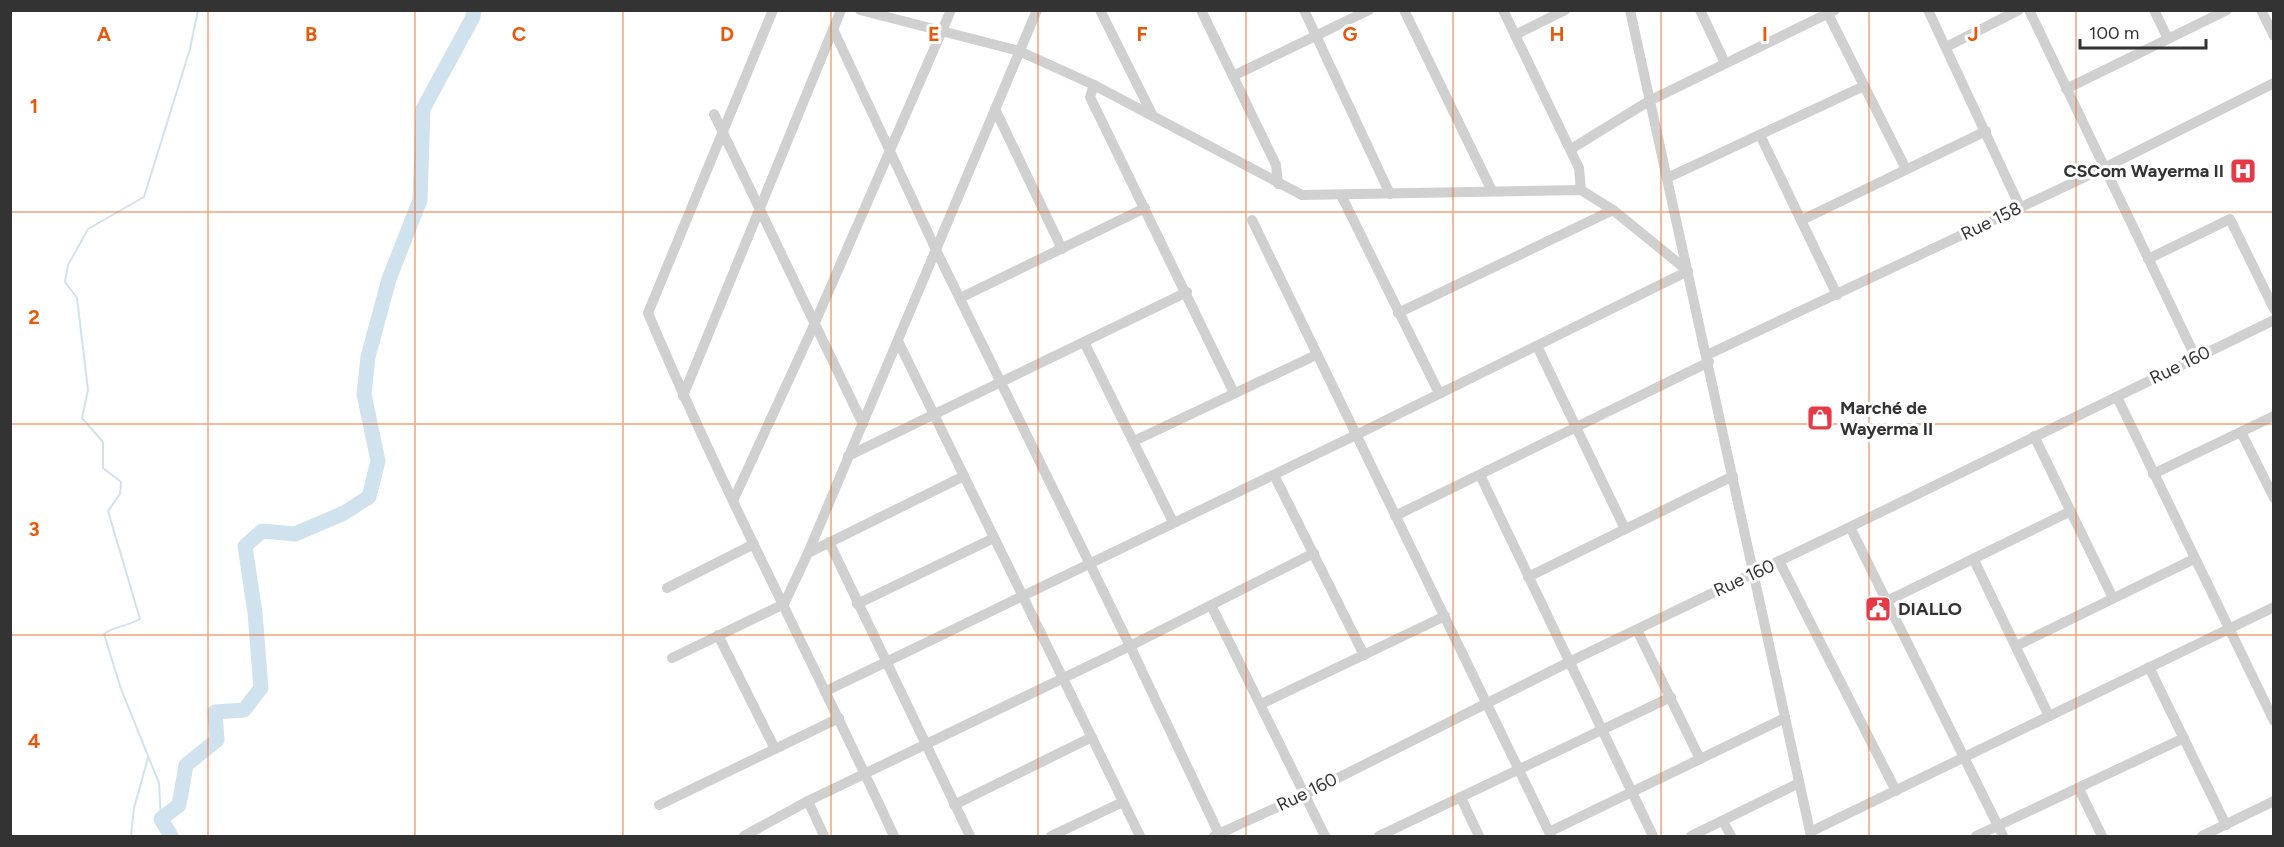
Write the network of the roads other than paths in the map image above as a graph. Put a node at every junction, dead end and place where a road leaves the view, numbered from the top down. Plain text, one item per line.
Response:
1 (772, 10) edge
2 (841, 10) edge
3 (860, 10) edge
4 (951, 10) edge
5 (1036, 10) edge
6 (1101, 10) edge
7 (1201, 10) edge
8 (1304, 10) edge
9 (1369, 10) edge
10 (1404, 10) edge
11 (1503, 10) edge
12 (1565, 10) edge
13 (1630, 10) edge
14 (1700, 10) edge
15 (1928, 10) edge
16 (2019, 10) edge
17 (2029, 10) edge
18 (2154, 10) edge
19 (2227, 10) edge
20 (2261, 10) edge
21 (1832, 12) edge
22 (834, 31) junction
23 (942, 31) junction
24 (1515, 35) junction
25 (1316, 36) junction
26 (2274, 36) edge
27 (2168, 39) junction
28 (1946, 47) junction
29 (1019, 51) junction
30 (1725, 63) junction
31 (1233, 76) junction
32 (2274, 83) edge
33 (1094, 85) junction
34 (1864, 86) junction
35 (2066, 89) junction
36 (1649, 101) junction
37 (995, 109) junction
38 (714, 114) dead end
39 (1152, 114) junction
40 (1986, 131) junction
41 (722, 132) junction
42 (1760, 135) junction
43 (891, 149) junction
44 (1571, 149) junction
45 (2104, 168) junction
46 (1906, 169) junction
47 (1667, 178) junction
48 (1278, 184) junction
49 (1581, 190) junction
50 (1492, 191) junction
51 (1390, 194) junction
52 (1341, 195) junction
53 (2020, 207) junction
54 (1145, 208) junction
55 (1613, 210) junction
56 (760, 211) junction
57 (1252, 220) dead end
58 (1802, 220) junction
59 (1062, 249) junction
60 (936, 250) junction
61 (2148, 259) junction
62 (1688, 271) junction
63 (1186, 292) junction
64 (1837, 295) junction
65 (960, 298) junction
66 (2274, 309) edge
67 (1398, 313) junction
68 (2274, 320) edge
69 (814, 325) junction
70 (898, 340) junction
71 (1084, 342) junction
72 (1537, 346) junction
73 (1316, 355) junction
74 (2196, 358) junction
75 (1708, 359) junction
76 (999, 382) junction
77 (1234, 393) junction
78 (1439, 393) junction
79 (683, 396) junction
80 (2117, 396) junction
81 (933, 414) junction
82 (2274, 416) edge
83 (863, 424) junction
84 (1577, 428) junction
85 (2241, 432) junction
86 (1356, 435) junction
87 (2034, 436) junction
88 (1134, 441) junction
89 (848, 456) junction
90 (2153, 474) junction
91 (1274, 475) junction
92 (964, 476) junction
93 (1480, 476) junction
94 (1733, 477) junction
95 (2274, 498) edge
96 (733, 501) junction
97 (2071, 511) junction
98 (1395, 516) junction
99 (1173, 522) junction
100 (1850, 527) junction
101 (1625, 529) junction
102 (994, 537) junction
103 (829, 542) junction
104 (754, 544) junction
105 (808, 553) junction
106 (1314, 553) junction
107 (2194, 559) junction
108 (1974, 560) junction
109 (1779, 561) junction
110 (1089, 564) junction
111 (1754, 572) junction
112 (1528, 577) junction
113 (667, 588) dead end
114 (1023, 595) junction
115 (2113, 598) junction
116 (1887, 601) junction
117 (784, 604) junction
118 (857, 604) junction
119 (1211, 605) junction
120 (2274, 607) edge
121 (1444, 616) junction
122 (2229, 628) junction
123 (1637, 630) junction
124 (718, 635) junction
125 (1130, 646) junction
126 (2016, 646) junction
127 (1364, 655) junction
128 (672, 658) dead end
129 (1569, 662) junction
130 (885, 664) junction
131 (2150, 668) junction
132 (1062, 677) junction
133 (826, 691) junction
134 (2274, 693) edge
135 (1671, 697) junction
136 (2263, 699) junction
137 (1487, 703) junction
138 (1261, 704) junction
139 (2049, 716) junction
140 (839, 718) junction
141 (1785, 718) junction
142 (2274, 721) edge
143 (1601, 729) junction
144 (1092, 737) junction
145 (2184, 738) junction
146 (924, 745) junction
147 (775, 749) junction
148 (1963, 758) junction
149 (1700, 759) junction
150 (1519, 769) junction
151 (865, 774) junction
152 (1799, 783) junction
153 (2079, 789) junction
154 (1896, 791) junction
155 (1632, 792) junction
156 (1304, 795) junction
157 (1461, 798) junction
158 (808, 801) junction
159 (2274, 801) edge
160 (1123, 802) junction
161 (659, 805) dead end
162 (954, 805) junction
163 (1724, 821) junction
164 (2226, 825) junction
165 (1997, 826) junction
166 (1396, 833) edge
167 (1550, 834) edge
168 (1810, 834) edge
169 (1218, 836) edge
170 (744, 837) edge
171 (824, 837) edge
172 (894, 837) edge
173 (970, 837) edge
174 (1051, 837) edge
175 (1140, 837) edge
176 (1325, 837) edge
177 (1380, 837) edge
178 (1479, 837) edge
179 (1653, 837) edge
180 (1691, 837) edge
181 (1731, 837) edge
182 (1976, 837) edge
183 (2002, 837) edge
184 (2102, 837) edge
185 (2202, 837) edge

1 - 41 street
2 - 22 street
3 - 23 street
4 - 23 street
5 - 29 street
6 - 39 street
7 - 31 street
8 - 25 street
9 - 25 street
10 - 50 street
11 - 24 street
12 - 24 street
13 - 36 street
14 - 30 street
15 - 28 street
16 - 28 street
17 - 35 street
18 - 27 street
19 - 27 street
20 - 26 street
21 - 30 street
21 - 34 street
22 - 43 street
22 - 56 street
23 - 29 street
23 - 43 street
24 - 44 street
25 - 31 street
25 - 51 street
27 - 35 street
28 - 40 street
29 - 33 street
29 - 37 street
30 - 36 street
31 - 48 street
32 - 45 street, Rue 158
33 - 39 street
33 - 54 street
34 - 42 street
34 - 46 street
35 - 45 street
36 - 44 street
36 - 47 street
37 - 59 street
37 - 60 street
38 - 41 street
39 - 48 street
40 - 46 street
40 - 53 street
41 - 56 street
41 - 79 street
42 - 47 street
42 - 58 street
43 - 60 street
43 - 69 street
44 - 49 street
45 - 53 street, Rue 158
45 - 61 street
46 - 58 street
47 - 62 street
48 - 52 street
49 - 50 street
49 - 55 street
50 - 51 street
51 - 52 street
52 - 67 street
53 - 64 street, Rue 158
54 - 59 street
54 - 63 street
55 - 62 street
55 - 67 street
56 - 69 street
56 - 79 street
57 - 73 street
58 - 64 street
59 - 65 street
60 - 65 street
60 - 70 street
61 - 66 street
61 - 74 street
62 - 72 street
62 - 75 street
63 - 71 street
63 - 77 street
64 - 75 street, Rue 158
65 - 76 street
67 - 78 street
68 - 74 street, Rue 160
69 - 83 street
69 - 96 street
70 - 81 street
70 - 83 street
71 - 76 street
71 - 88 street
72 - 78 street
72 - 84 street
73 - 77 street
73 - 86 street
74 - 80 street, Rue 160
75 - 84 street, Rue 158
75 - 94 street
76 - 81 street
76 - 110 street
77 - 88 street
78 - 86 street
79 - 96 street
80 - 87 street, Rue 160
80 - 90 street
81 - 89 street
81 - 92 street
82 - 85 street
83 - 89 street
84 - 93 street, Rue 158
84 - 101 street
85 - 90 street
85 - 95 street
86 - 91 street
86 - 98 street
87 - 97 street
87 - 100 street, Rue 160
88 - 99 street
89 - 105 street
90 - 107 street
91 - 99 street
91 - 106 street
92 - 102 street
92 - 103 street
93 - 98 street, Rue 158
93 - 112 street
94 - 101 street
94 - 111 street
96 - 104 street
97 - 108 street
97 - 115 street
98 - 121 street
99 - 110 street
100 - 109 street, Rue 160
100 - 116 street
101 - 112 street
102 - 114 street
102 - 118 street
103 - 105 street
103 - 118 street
104 - 113 street
104 - 117 street
105 - 117 street
106 - 119 street
106 - 127 street
107 - 115 street
107 - 122 street
108 - 116 street
108 - 126 street
109 - 111 street, Rue 160
109 - 154 street
110 - 114 street
110 - 125 street
111 - 123 street, Rue 160
111 - 141 street
112 - 129 street
114 - 130 street
114 - 132 street
115 - 126 street
116 - 148 street
117 - 124 street
117 - 133 street
118 - 130 street
119 - 125 street
119 - 138 street
120 - 122 street
121 - 127 street
121 - 137 street
122 - 131 street
122 - 136 street
123 - 129 street, Rue 160
123 - 135 street
124 - 128 street
124 - 147 street
125 - 132 street
125 - 169 street
126 - 139 street
127 - 138 street
129 - 137 street, Rue 160
129 - 143 street
130 - 133 street
130 - 146 street
131 - 139 street
131 - 145 street
132 - 144 street
132 - 146 street
133 - 140 street
134 - 136 street
135 - 143 street
135 - 149 street
136 - 142 street
137 - 150 street
137 - 156 street, Rue 160
138 - 156 street
139 - 148 street
140 - 147 street
140 - 151 street
141 - 149 street
141 - 152 street
143 - 150 street
143 - 155 street
144 - 160 street
144 - 162 street
145 - 153 street
145 - 164 street
146 - 151 street
146 - 162 street
147 - 161 street
148 - 154 street
148 - 165 street
149 - 155 street
150 - 157 street
150 - 167 street
151 - 158 street
151 - 172 street
152 - 163 street
152 - 168 street
153 - 165 street
153 - 184 street
154 - 168 street
155 - 167 street
155 - 179 street
156 - 169 street, Rue 160
156 - 176 street
157 - 166 street
157 - 178 street
158 - 170 street
158 - 171 street
159 - 164 street
160 - 174 street
160 - 175 street
162 - 173 street
163 - 180 street
163 - 181 street
164 - 185 street
165 - 182 street
165 - 183 street
166 - 177 street

